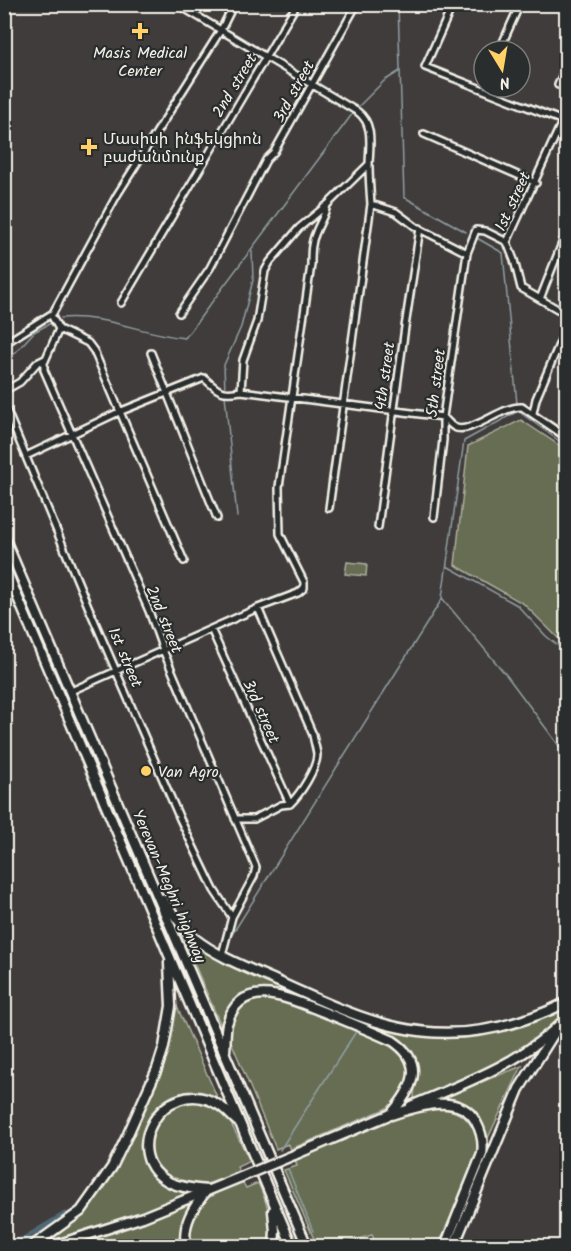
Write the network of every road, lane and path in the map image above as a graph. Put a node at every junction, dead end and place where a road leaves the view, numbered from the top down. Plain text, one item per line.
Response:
1 (177, 4) edge
2 (234, 4) edge
3 (297, 4) edge
4 (357, 4) edge
5 (453, 4) edge
6 (520, 4) edge
7 (220, 30) junction
8 (504, 39) edge
9 (267, 56) junction
10 (567, 67) edge
11 (472, 83) edge
12 (312, 84) junction
13 (558, 85) dead end
14 (511, 99) edge
15 (567, 113) edge
16 (562, 121) junction
17 (424, 134) dead end
18 (369, 164) junction
19 (536, 183) junction
20 (371, 204) junction
21 (327, 205) junction
22 (420, 228) junction
23 (567, 233) edge
24 (507, 242) junction
25 (467, 253) junction
26 (540, 299) junction
27 (120, 303) dead end
28 (179, 313) dead end
29 (567, 314) edge
30 (51, 315) junction
31 (567, 328) edge
32 (59, 329) junction
33 (4, 344) edge
34 (151, 353) dead end
35 (46, 358) junction
36 (4, 391) edge
37 (242, 391) junction
38 (167, 393) junction
39 (291, 397) junction
40 (4, 404) edge
41 (343, 404) junction
42 (393, 411) junction
43 (119, 412) junction
44 (533, 413) junction
45 (443, 417) junction
46 (71, 434) junction
47 (567, 437) edge
48 (26, 456) junction
49 (329, 508) dead end
50 (434, 517) dead end
51 (217, 518) dead end
52 (378, 527) dead end
53 (4, 537) edge
54 (184, 561) dead end
55 (4, 565) edge
56 (258, 608) junction
57 (211, 629) junction
58 (163, 650) junction
59 (117, 672) junction
60 (71, 691) junction
61 (290, 804) junction
62 (235, 819) junction
63 (156, 892) junction
64 (232, 917) junction
65 (222, 955) junction
66 (168, 957) junction
67 (567, 1002) edge
68 (567, 1018) edge
69 (558, 1027) junction
70 (225, 1053) junction
71 (390, 1115) junction
72 (241, 1125) junction
73 (207, 1191) junction
74 (272, 1201) junction
75 (32, 1246) edge
76 (53, 1246) edge
77 (186, 1246) edge
78 (274, 1246) edge
79 (292, 1246) edge
80 (307, 1246) edge
81 (445, 1246) edge
82 (454, 1246) edge

1 - 7 street
2 - 7 street
3 - 9 street, 2nd street
4 - 12 street, 3rd street
5 - 11 street
6 - 8 street
7 - 9 street
7 - 30 street
9 - 12 street
9 - 27 street, 2nd street
10 - 13 street
12 - 18 street
12 - 28 street, 3rd street
14 - 16 street
15 - 16 street, 1st street
16 - 19 street, 1st street
17 - 19 street
18 - 20 street
18 - 21 street
19 - 24 street, 1st street
20 - 22 street
20 - 41 street
21 - 37 street
21 - 39 street
22 - 25 street
22 - 42 street, 4th street
23 - 26 street
24 - 25 street
24 - 26 street, 1st street
25 - 45 street, 5th street
26 - 29 street, 1st street
30 - 32 street
30 - 33 street
31 - 44 street
32 - 35 street
32 - 43 street
34 - 38 street
35 - 36 street
35 - 46 street, 2nd street
37 - 38 street
37 - 39 street
38 - 43 street
38 - 51 street
39 - 41 street
39 - 56 street
40 - 48 street, 1st street
41 - 42 street
41 - 49 street
42 - 45 street
42 - 52 street, 4th street
43 - 46 street
43 - 54 street
44 - 45 street
44 - 47 street
45 - 50 street, 5th street
46 - 48 street
46 - 58 street, 2nd street
48 - 59 street, 1st street
53 - 60 main road, Yerevan-Meghri highway
55 - 66 main road, Yerevan-Meghri highway
56 - 57 street
56 - 61 street
57 - 58 street
57 - 61 street, 3rd street
58 - 59 street
58 - 62 street, 2nd street
59 - 60 street
59 - 64 street, 1st street
60 - 63 main road, Yerevan-Meghri highway
61 - 62 street
62 - 64 street, 2nd street
63 - 65 main road
63 - 70 main road, Yerevan-Meghri highway
64 - 65 street, 2nd street
65 - 67 main road
66 - 72 main road, Yerevan-Meghri highway
66 - 75 main road
68 - 69 main road
69 - 71 main road
69 - 82 main road
70 - 71 main road
70 - 80 main road, Yerevan-Meghri highway
71 - 73 main road, bridge
71 - 81 main road
72 - 73 main road
72 - 74 main road, Yerevan-Meghri highway
73 - 76 main road
73 - 77 main road
74 - 78 main road
74 - 79 main road, Yerevan-Meghri highway

